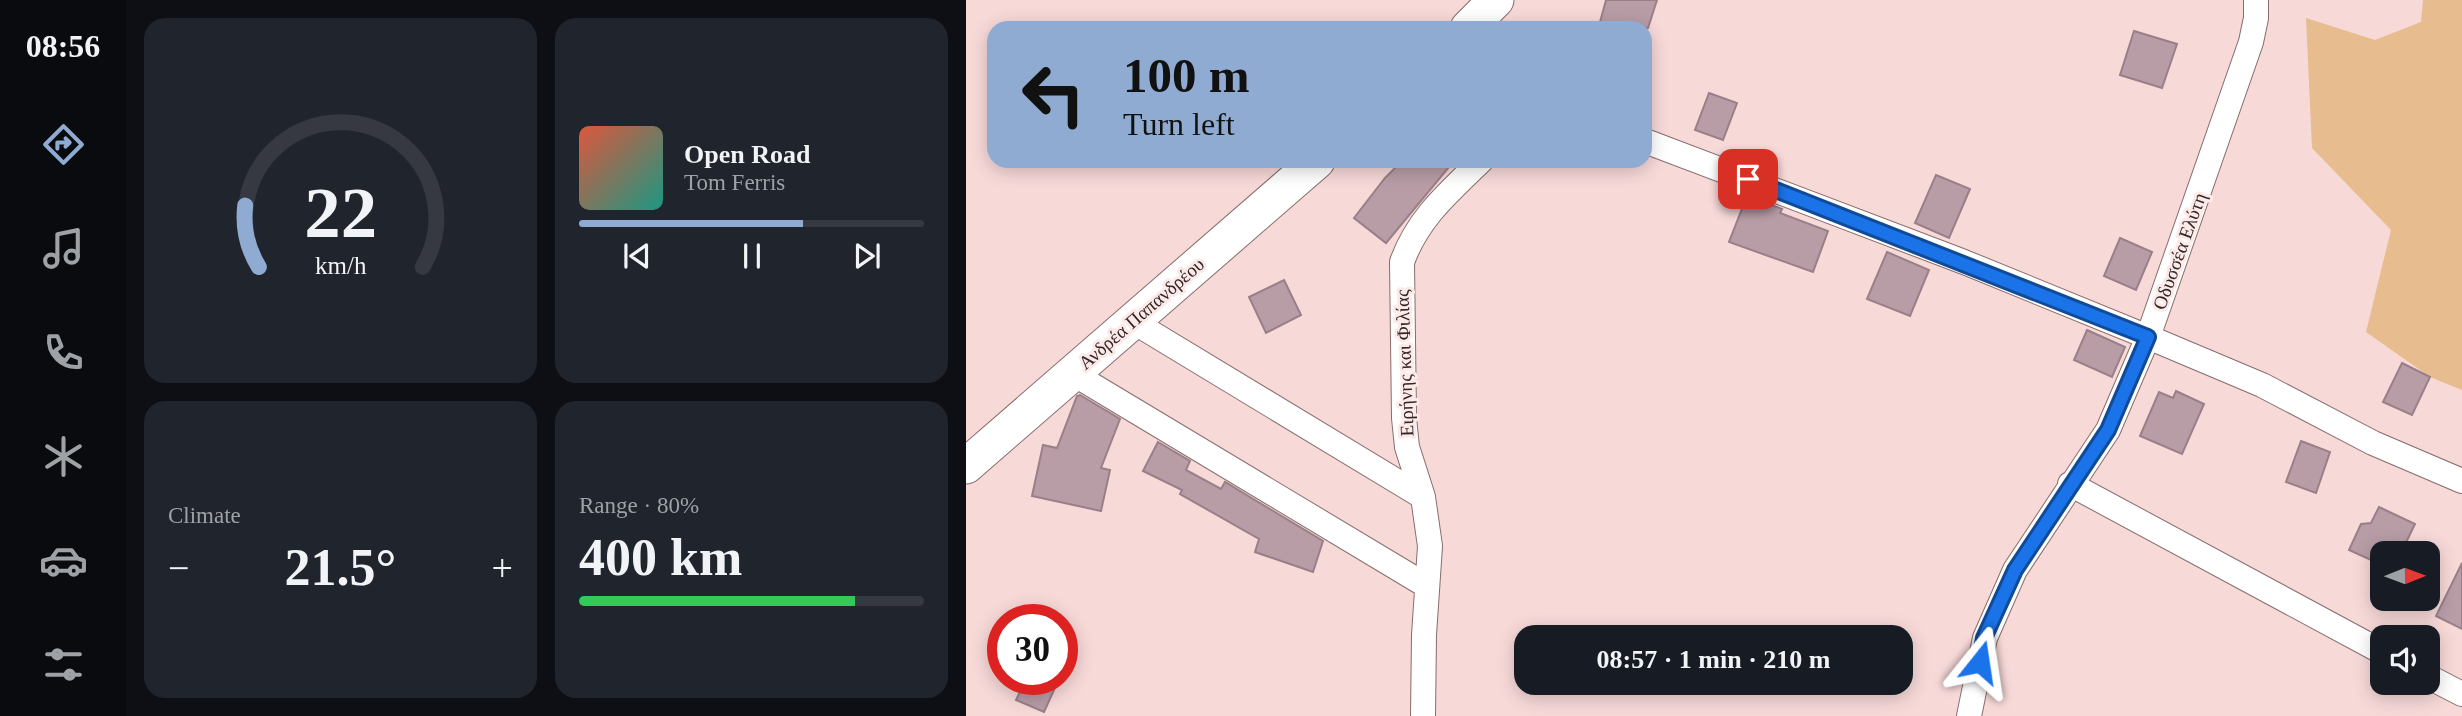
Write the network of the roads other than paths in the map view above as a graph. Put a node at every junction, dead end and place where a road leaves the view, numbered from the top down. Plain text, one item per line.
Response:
1 (2256, 0) edge
2 (1652, 144) edge
3 (1309, 168) edge
4 (1473, 168) edge
5 (1132, 321) junction
6 (2148, 337) junction
7 (1072, 373) junction
8 (966, 466) edge
9 (2462, 481) edge
10 (2070, 484) junction
11 (1423, 497) junction
12 (1427, 586) junction
13 (2370, 646) edge
14 (2440, 683) edge
15 (2462, 694) edge
16 (1423, 716) edge
17 (1969, 716) edge

1 - 6 street, Οδυσσέα Ελύτη
2 - 6 street
3 - 5 main road, Ανδρέα Παπανδρέου
4 - 11 street, Ειρήνης και Φιλίας
5 - 7 main road, Ανδρέα Παπανδρέου
5 - 11 street
6 - 9 street
6 - 10 street, Οδυσσέα Ελύτη
7 - 8 main road, Ανδρέα Παπανδρέου
7 - 12 street
10 - 13 street
10 - 17 street, Οδυσσέα Ελύτη
11 - 12 street, Ειρήνης και Φιλίας
12 - 16 street, Ειρήνης και Φιλίας
14 - 15 street

